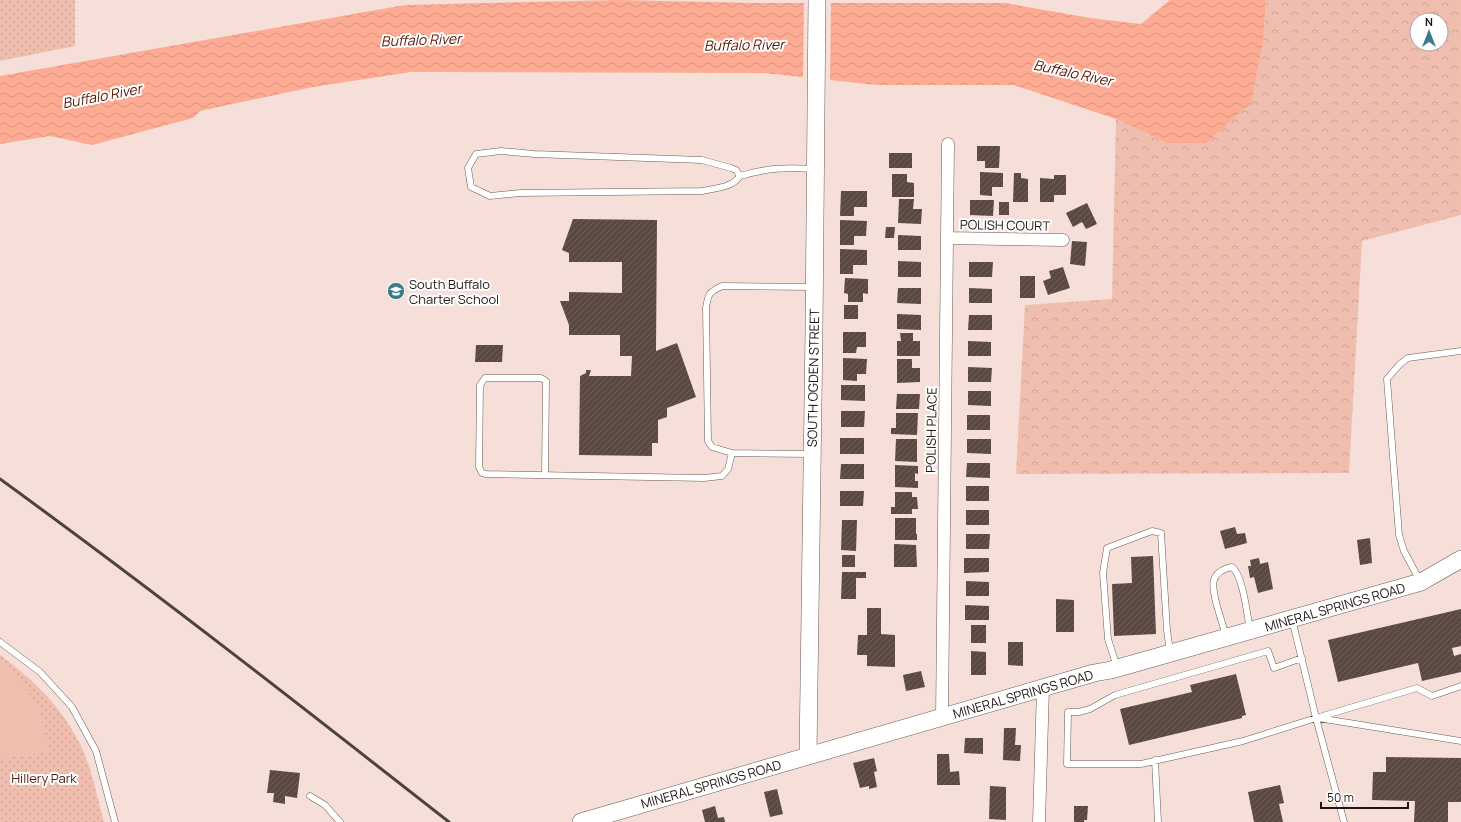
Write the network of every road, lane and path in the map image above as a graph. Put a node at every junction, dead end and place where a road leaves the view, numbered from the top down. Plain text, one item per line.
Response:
1 (817, 1) edge
2 (948, 144) dead end
3 (815, 169) junction
4 (740, 176) junction
5 (947, 238) junction
6 (1063, 240) dead end
7 (814, 288) junction
8 (1461, 351) edge
9 (732, 453) junction
10 (812, 454) junction
11 (545, 475) junction
12 (1461, 559) edge
13 (1421, 582) junction
14 (1292, 619) junction
15 (1250, 631) junction
16 (1226, 638) junction
17 (0, 642) edge
18 (1170, 654) junction
19 (1302, 658) junction
20 (1118, 669) junction
21 (1461, 686) edge
22 (1043, 688) junction
23 (942, 717) junction
24 (1316, 718) junction
25 (1461, 742) edge
26 (808, 755) junction
27 (1156, 760) junction
28 (310, 796) dead end
29 (115, 822) edge
30 (340, 822) edge
31 (581, 822) edge
32 (1039, 822) edge
33 (1158, 822) edge
34 (1344, 822) edge

1 - 3 street, SOUTH OGDEN STREET
2 - 5 street, POLISH PLACE
3 - 4 lane
3 - 7 street, SOUTH OGDEN STREET
4 - 4 lane
5 - 6 street, POLISH COURT
5 - 23 street, POLISH PLACE
7 - 9 lane
7 - 10 street, SOUTH OGDEN STREET
8 - 13 lane
9 - 10 lane
9 - 11 lane
10 - 26 street, SOUTH OGDEN STREET
11 - 11 lane
12 - 13 street, MINERAL SPRINGS ROAD
13 - 14 street, MINERAL SPRINGS ROAD
14 - 15 street, MINERAL SPRINGS ROAD
14 - 19 lane
15 - 16 street, MINERAL SPRINGS ROAD
15 - 16 lane
16 - 18 street, MINERAL SPRINGS ROAD
17 - 29 lane
18 - 20 street, MINERAL SPRINGS ROAD
18 - 20 lane
19 - 24 lane
19 - 27 lane
20 - 22 street, MINERAL SPRINGS ROAD
21 - 24 lane
22 - 23 street, MINERAL SPRINGS ROAD
22 - 32 street
23 - 26 street, MINERAL SPRINGS ROAD
24 - 25 lane
24 - 27 lane
24 - 34 lane
26 - 31 street, MINERAL SPRINGS ROAD
27 - 33 lane
28 - 30 lane

